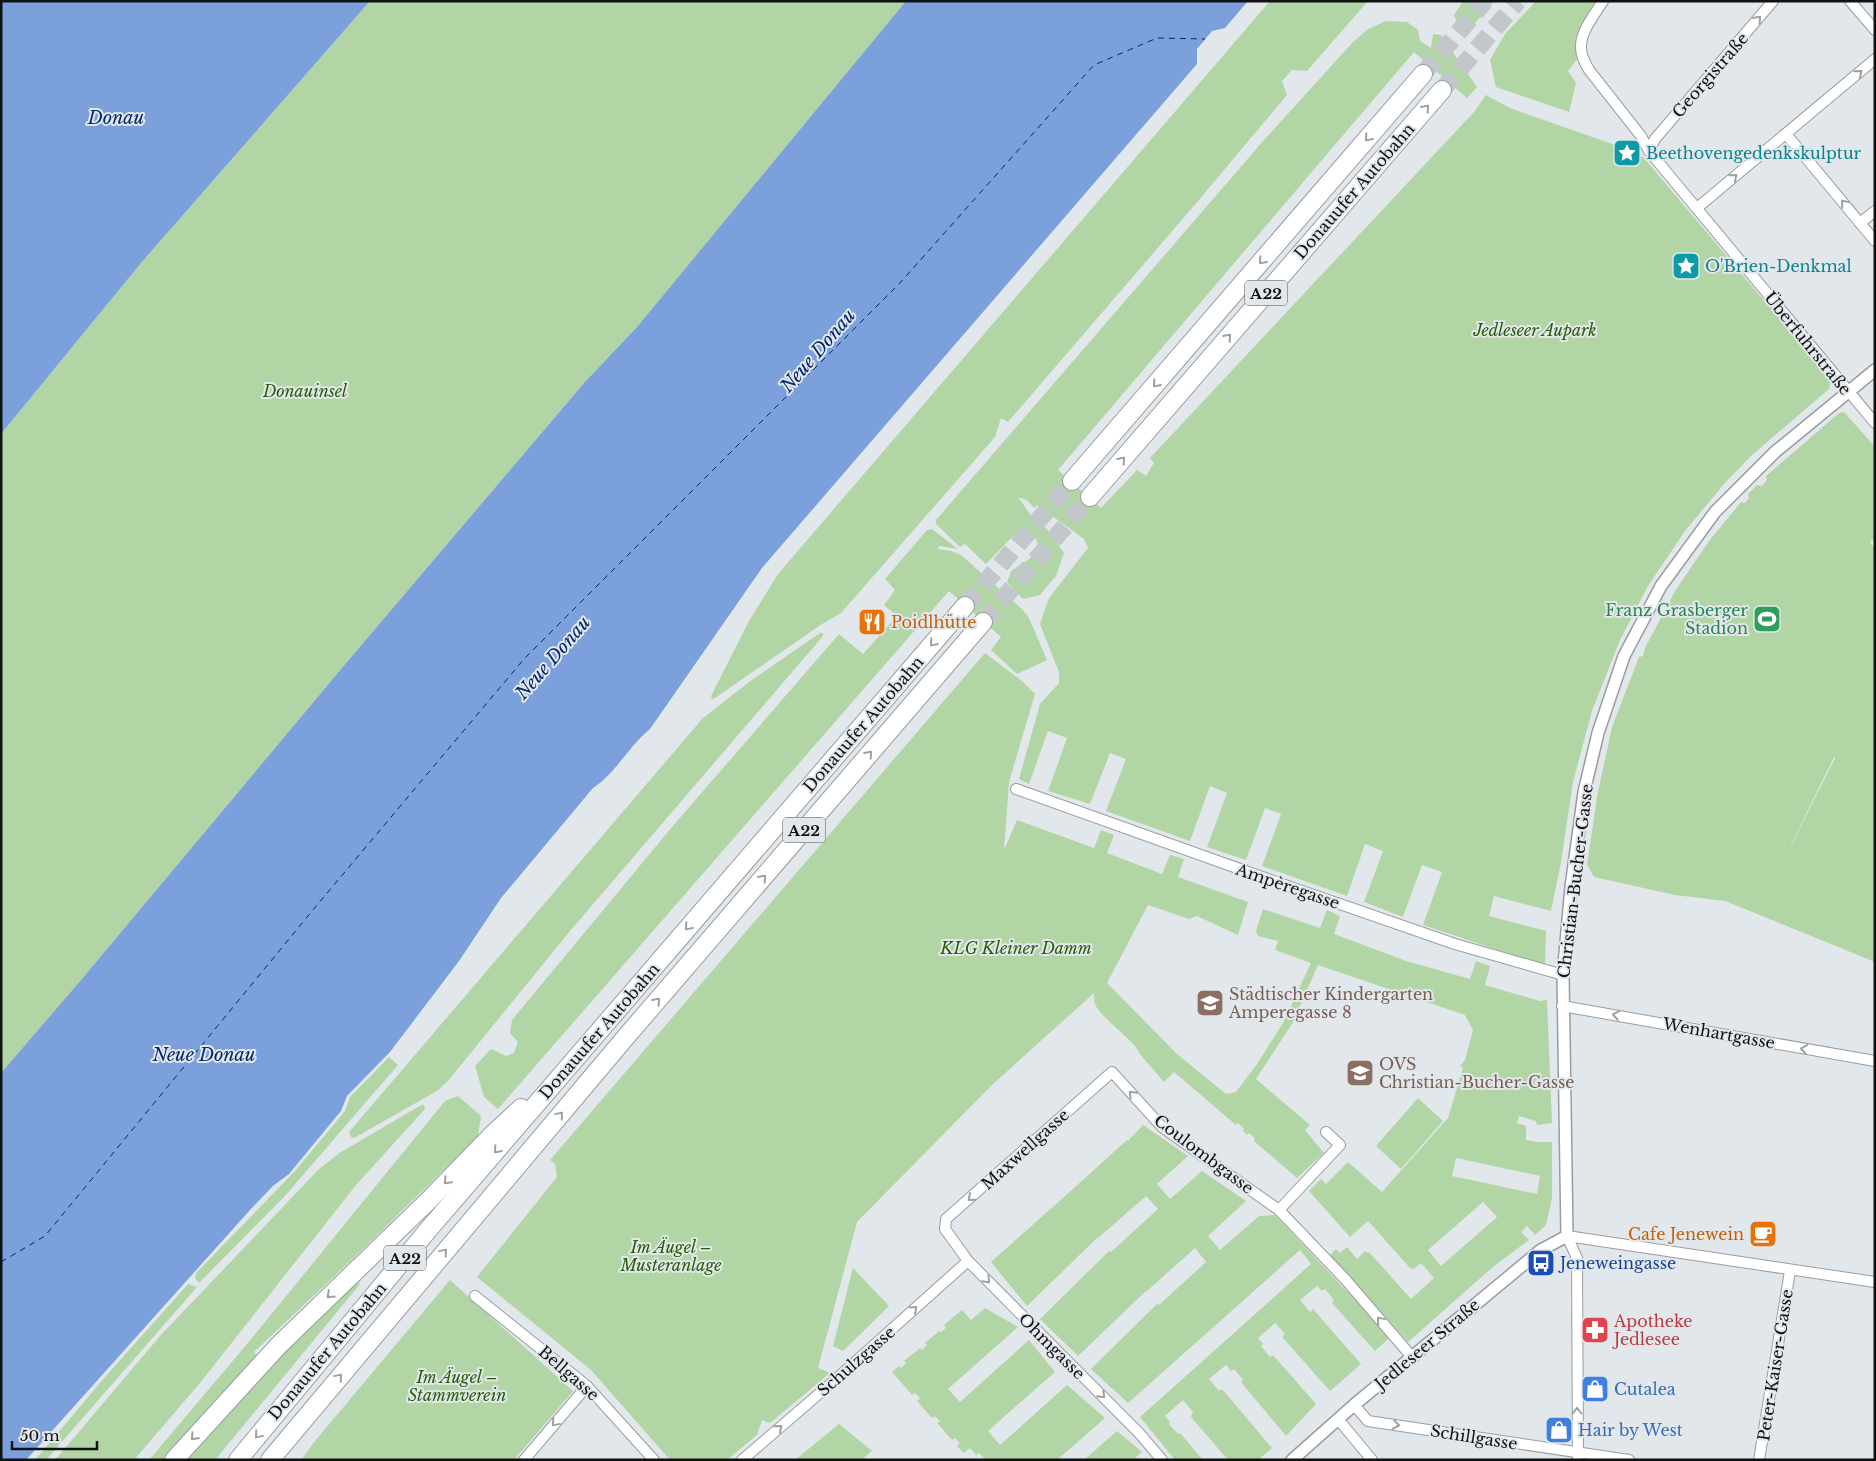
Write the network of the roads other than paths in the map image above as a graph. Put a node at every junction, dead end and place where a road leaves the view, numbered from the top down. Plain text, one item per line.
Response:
1 (1603, 1) edge
2 (1773, 1) edge
3 (1850, 1) edge
4 (1875, 30) edge
5 (1875, 59) edge
6 (1422, 74) tunnel mouth
7 (1442, 90) tunnel mouth
8 (1786, 134) junction
9 (1649, 151) junction
10 (1696, 208) junction
11 (1875, 210) edge
12 (1860, 223) junction
13 (1875, 241) edge
14 (1875, 370) edge
15 (1847, 392) junction
16 (1875, 423) edge
17 (1072, 481) tunnel mouth
18 (1090, 496) tunnel mouth
19 (965, 606) tunnel mouth
20 (983, 622) tunnel mouth
21 (1016, 789) dead end
22 (1563, 975) junction
23 (1562, 1006) junction
24 (575, 1059) junction
25 (1875, 1061) edge
26 (1112, 1072) joint
27 (1326, 1132) dead end
28 (1279, 1210) junction
29 (945, 1229) joint
30 (1567, 1236) junction
31 (968, 1261) junction
32 (1790, 1271) junction
33 (1875, 1282) edge
34 (475, 1296) dead end
35 (1412, 1357) junction
36 (587, 1386) junction
37 (1354, 1405) junction
38 (308, 1414) junction
39 (1338, 1420) junction
40 (1578, 1456) edge
41 (174, 1460) edge
42 (238, 1460) edge
43 (270, 1460) edge
44 (282, 1460) edge
45 (524, 1460) edge
46 (654, 1460) edge
47 (742, 1460) edge
48 (1162, 1460) edge
49 (1292, 1460) edge
50 (1372, 1460) edge
51 (1629, 1460) edge
52 (1759, 1460) edge

1 - 9 street, Überfuhrstraße
9 -> 2 street, Georgistraße
3 - 4 street
8 -> 5 street
6 -> 17 highway, Donauufer Autobahn / A22
18 -> 7 highway, Donauufer Autobahn / A22
10 -> 8 street
12 -> 8 street
9 - 10 street, Überfuhrstraße
10 - 15 street, Überfuhrstraße
11 - 12 street
12 - 13 street
14 - 15 street, Christian-Bucher-Gasse
15 - 16 street, Überfuhrstraße
15 - 22 street, Christian-Bucher-Gasse
19 -> 24 highway, Donauufer Autobahn / A22
38 -> 20 highway, Donauufer Autobahn / A22
21 - 22 street, Ampèregasse
22 - 23 street, Christian-Bucher-Gasse
25 -> 23 street, Wenhartgasse
23 - 30 street, Christian-Bucher-Gasse
24 -> 41 highway
24 -> 42 highway, Donauufer Autobahn / A22
28 -> 26 street, Coulombgasse
26 -> 29 street, Maxwellgasse
27 - 28 street
35 -> 28 street, Coulombgasse
29 - 31 street, Ohmgasse
30 - 32 street
30 - 35 street, Jedleseer Straße
40 -> 30 street, Christian-Bucher-Gasse
47 -> 31 street, Schulzgasse
31 -> 48 street, Ohmgasse
32 - 33 street
32 - 52 street, Peter-Kaiser-Gasse
34 - 36 street, Bellgasse
35 - 37 street, Jedleseer Straße
36 -> 45 street
36 - 46 street, Bellgasse
37 - 39 street, Jedleseer Straße
37 -> 40 street, Schillgasse
38 - 43 highway, Donauufer Autobahn / A22
38 - 44 highway
39 - 49 street, Jedleseer Straße
39 - 50 street
40 - 51 street, Schillgasse

